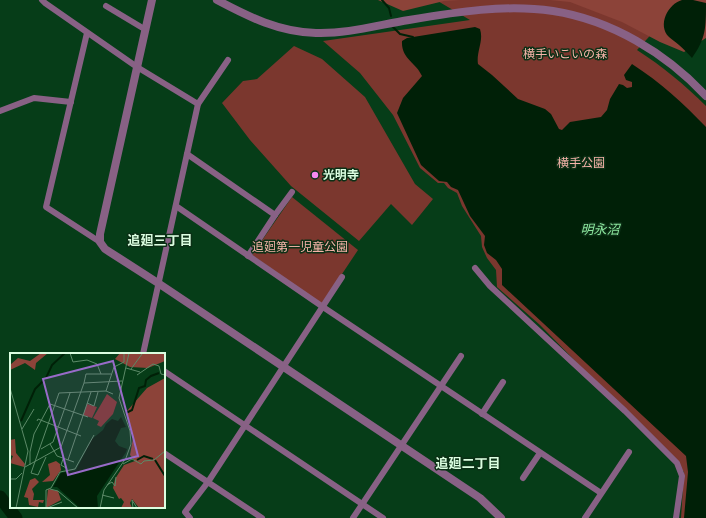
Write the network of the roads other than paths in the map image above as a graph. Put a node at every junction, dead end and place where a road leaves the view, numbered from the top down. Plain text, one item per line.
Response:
1 (42, 0) edge
2 (152, 0) edge
3 (217, 0) edge
4 (106, 6) dead end
5 (146, 30) junction
6 (87, 33) junction
7 (228, 60) dead end
8 (138, 67) junction
9 (706, 96) edge
10 (71, 102) junction
11 (198, 104) junction
12 (0, 111) edge
13 (187, 154) junction
14 (292, 192) dead end
15 (176, 206) junction
16 (275, 215) junction
17 (100, 242) junction
18 (248, 256) junction
19 (475, 268) dead end
20 (342, 277) dead end
21 (158, 282) junction
22 (323, 307) junction
23 (143, 353) edge
24 (461, 356) dead end
25 (283, 366) junction
26 (165, 372) edge
27 (503, 382) dead end
28 (441, 386) junction
29 (482, 414) junction
30 (245, 425) junction
31 (402, 444) junction
32 (629, 452) dead end
33 (540, 453) junction
34 (165, 454) edge
35 (523, 478) dead end
36 (208, 482) junction
37 (601, 493) junction
38 (362, 505) junction
39 (190, 518) edge
40 (262, 518) edge
41 (353, 518) edge
42 (383, 518) edge
43 (501, 518) edge
44 (585, 518) edge
45 (676, 518) edge

1 - 6 street
2 - 5 street
3 - 9 street
4 - 5 street
5 - 8 street
6 - 8 street
6 - 10 street
7 - 11 street
8 - 11 street
8 - 17 street
10 - 12 street
10 - 17 street
11 - 13 street
13 - 15 street
13 - 16 street
14 - 16 street
15 - 18 street
15 - 21 street
16 - 18 street
17 - 21 street
18 - 22 street
19 - 45 street
20 - 22 street
21 - 23 street
21 - 25 street
22 - 25 street
22 - 28 street
24 - 28 street
25 - 30 street
25 - 31 street
26 - 30 street
27 - 29 street
28 - 29 street
28 - 31 street
29 - 33 street
30 - 36 street
30 - 38 street
31 - 38 street
31 - 43 street
32 - 37 street
33 - 35 street
33 - 37 street
34 - 36 street
36 - 39 street
36 - 40 street
37 - 44 street
38 - 41 street
38 - 42 street

